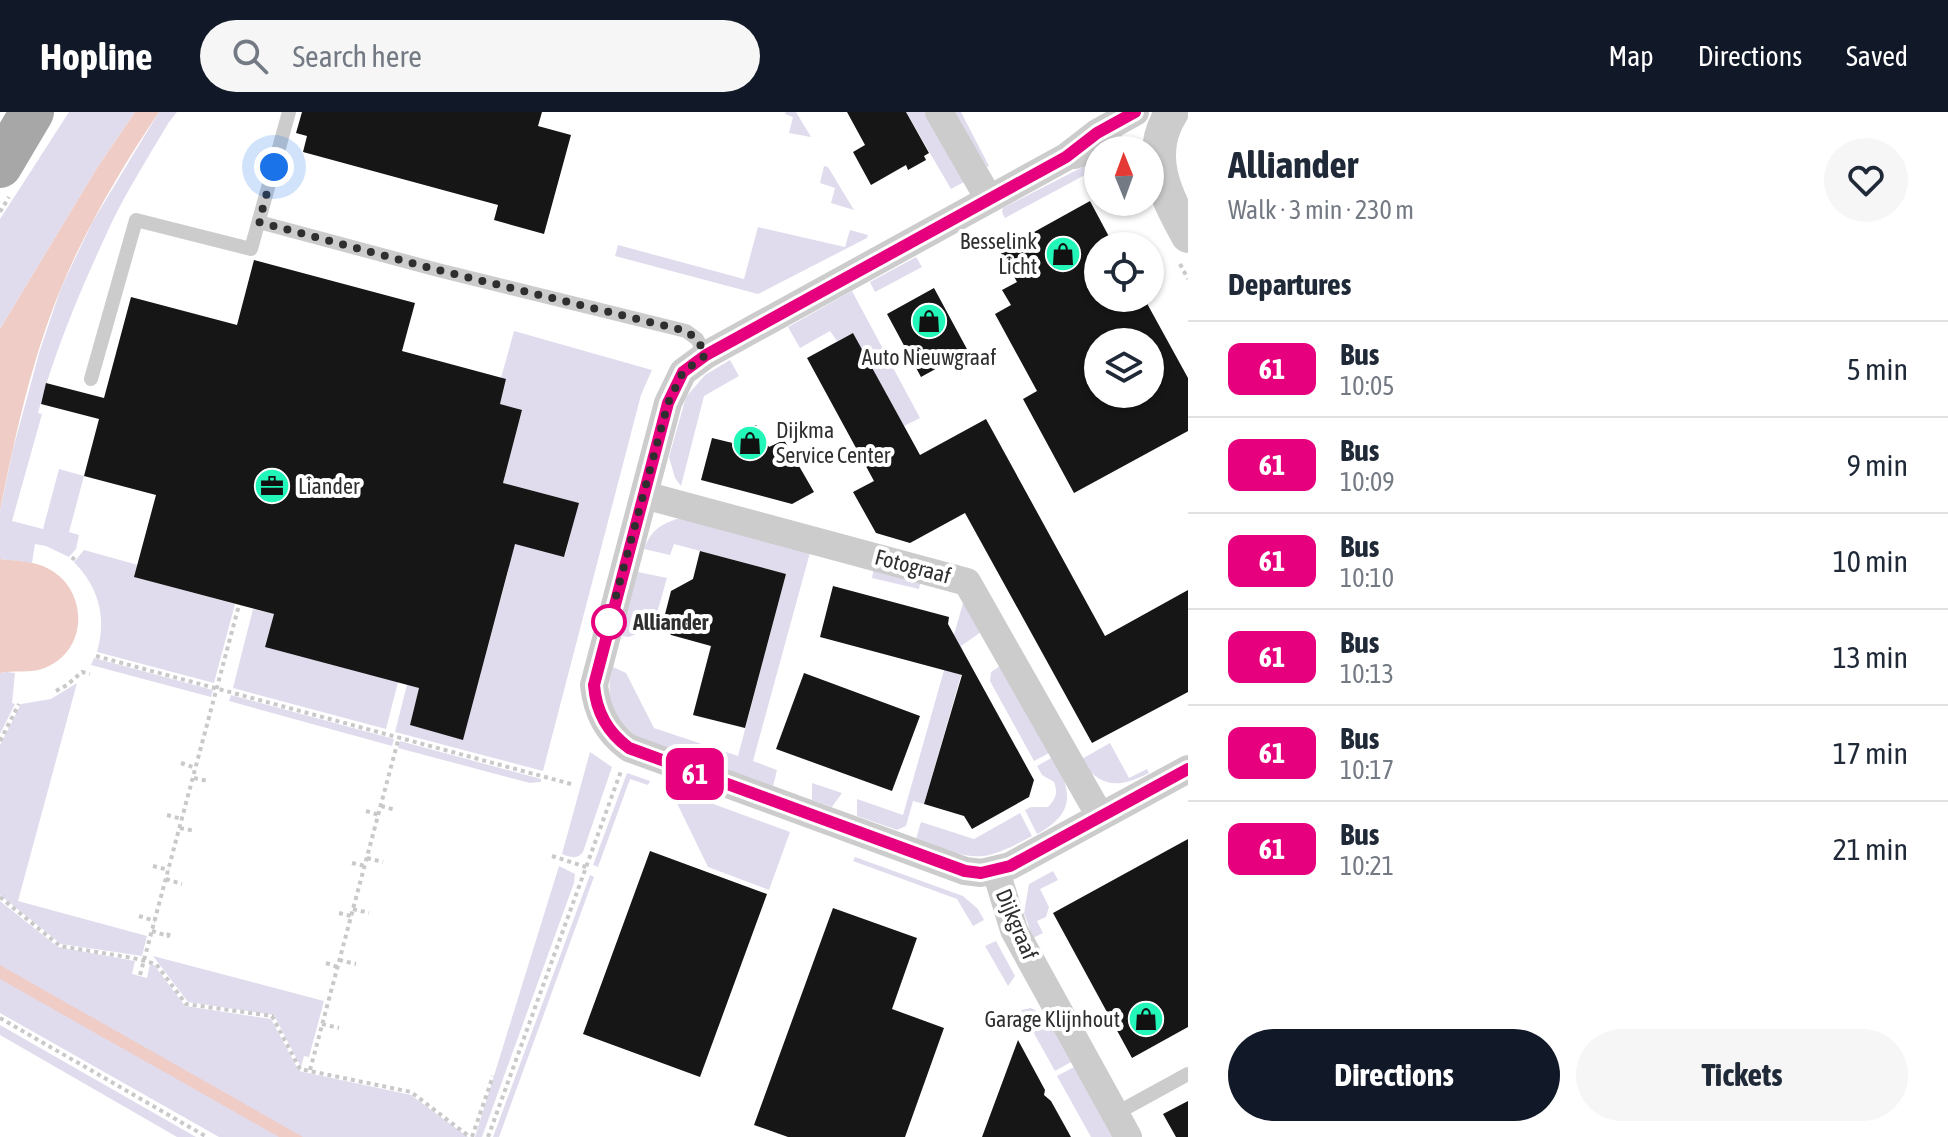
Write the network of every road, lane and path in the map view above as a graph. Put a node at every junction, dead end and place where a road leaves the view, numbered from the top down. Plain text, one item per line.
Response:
1 (32, 112) edge
2 (289, 112) edge
3 (939, 112) edge
4 (1135, 112) edge
5 (1172, 112) edge
6 (1161, 136) edge
7 (1084, 152) edge
8 (1066, 157) junction
9 (0, 166) edge
10 (1164, 190) edge
11 (989, 199) junction
12 (259, 222) junction
13 (1188, 236) edge
14 (706, 355) junction
15 (91, 379) dead end
16 (644, 495) junction
17 (239, 605) dead end
18 (96, 656) dead end
19 (90, 674) dead end
20 (217, 687) junction
21 (56, 691) dead end
22 (19, 704) dead end
23 (399, 737) junction
24 (0, 741) edge
25 (629, 748) junction
26 (181, 763) dead end
27 (196, 768) junction
28 (1188, 769) edge
29 (194, 778) junction
30 (208, 781) dead end
31 (571, 784) dead end
32 (381, 806) junction
33 (396, 810) dead end
34 (366, 811) dead end
35 (167, 815) dead end
36 (379, 815) junction
37 (1100, 816) junction
38 (182, 819) junction
39 (180, 828) junction
40 (195, 831) dead end
41 (552, 856) dead end
42 (367, 858) junction
43 (383, 862) dead end
44 (352, 863) dead end
45 (153, 866) dead end
46 (365, 866) junction
47 (586, 867) junction
48 (169, 870) junction
49 (996, 871) junction
50 (166, 879) junction
51 (182, 884) dead end
52 (0, 897) edge
53 (353, 909) junction
54 (339, 913) dead end
55 (369, 913) dead end
56 (139, 916) dead end
57 (351, 916) junction
58 (155, 921) junction
59 (170, 930) dead end
60 (152, 931) junction
61 (339, 960) junction
62 (144, 961) junction
63 (326, 963) dead end
64 (356, 964) dead end
65 (338, 967) junction
66 (140, 975) dead end
67 (0, 1018) edge
68 (322, 1024) junction
69 (339, 1028) dead end
70 (310, 1070) junction
71 (1188, 1074) edge
72 (493, 1076) dead end
73 (1122, 1126) edge
74 (207, 1137) edge
75 (471, 1137) edge
76 (488, 1137) edge

1 - 9 main road
2 - 12 lane
3 - 11 street
4 - 8 street, Dijkgraaf
5 - 6 street
7 - 8 street, Dijkgraaf
8 - 11 street, Dijkgraaf
10 - 13 street
11 - 14 street, Dijkgraaf
12 - 14 lane
12 - 15 lane
14 - 16 street, Dijkgraaf
16 - 25 street, Dijkgraaf
16 - 37 street, Fotograaf
17 - 20 path
18 - 20 path
19 - 21 path
20 - 23 path
20 - 27 path
22 - 24 path
23 - 31 path
23 - 32 path
25 - 47 path
25 - 49 street, Dijkgraaf
26 - 27 path
27 - 29 path
28 - 37 street
29 - 30 path
29 - 38 path
32 - 33 path
32 - 36 path
34 - 36 path
35 - 38 path
36 - 42 path
37 - 49 street
38 - 39 path
39 - 40 path
39 - 48 path
41 - 47 path
42 - 43 path
42 - 46 path
44 - 46 path
45 - 48 path
46 - 53 path
47 - 76 path
48 - 50 path
49 - 73 street, Dijkgraaf
50 - 51 path
50 - 58 path
52 - 62 path
53 - 55 path
53 - 57 path
54 - 57 path
56 - 58 path
57 - 61 path
58 - 60 path
59 - 60 path
60 - 62 path
61 - 64 path
61 - 65 path
62 - 66 path
62 - 70 path
63 - 65 path
65 - 68 path
67 - 74 path
68 - 69 path
68 - 70 path
70 - 75 path
71 - 73 lane
72 - 75 path

